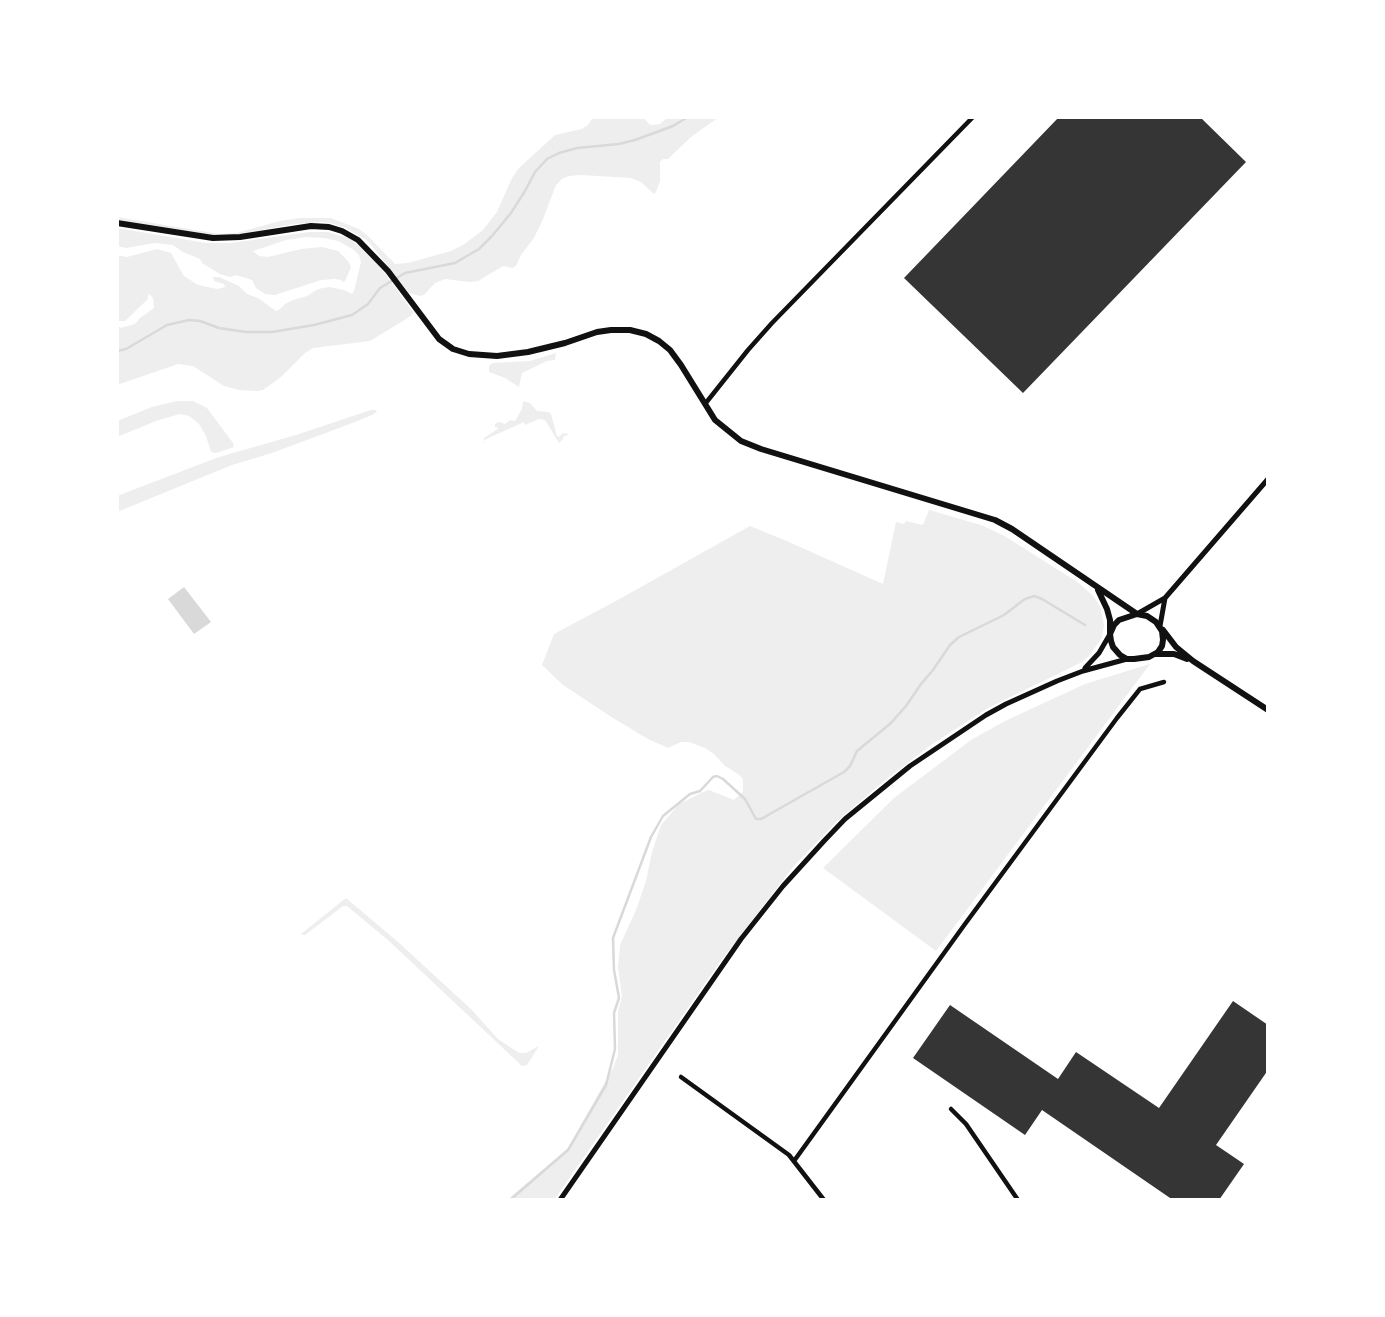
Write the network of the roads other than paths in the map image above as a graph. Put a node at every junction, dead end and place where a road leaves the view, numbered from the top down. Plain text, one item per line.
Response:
1 (973, 117) edge
2 (117, 223) edge
3 (704, 404) junction
4 (1268, 479) edge
5 (1095, 586) junction
6 (1165, 598) junction
7 (1137, 614) junction
8 (1160, 626) junction
9 (1110, 634) junction
10 (1154, 655) junction
11 (1127, 659) junction
12 (1193, 661) junction
13 (1083, 671) junction
14 (1164, 682) dead end
15 (1268, 710) edge
16 (681, 1077) dead end
17 (951, 1110) dead end
18 (794, 1161) junction
19 (560, 1200) edge
20 (824, 1200) edge
21 (1018, 1200) edge

1 - 3 street
2 - 3 main road
3 - 5 main road
4 - 6 street
5 - 7 main road
5 - 9 main road
6 - 7 street
6 - 8 street
7 - 8 main road
7 - 9 main road
8 - 10 main road
8 - 12 main road
9 - 11 main road
9 - 13 street
10 - 11 main road
10 - 12 main road
11 - 13 street
12 - 15 main road
13 - 19 street
14 - 18 street
16 - 18 street
17 - 21 street
18 - 20 street

